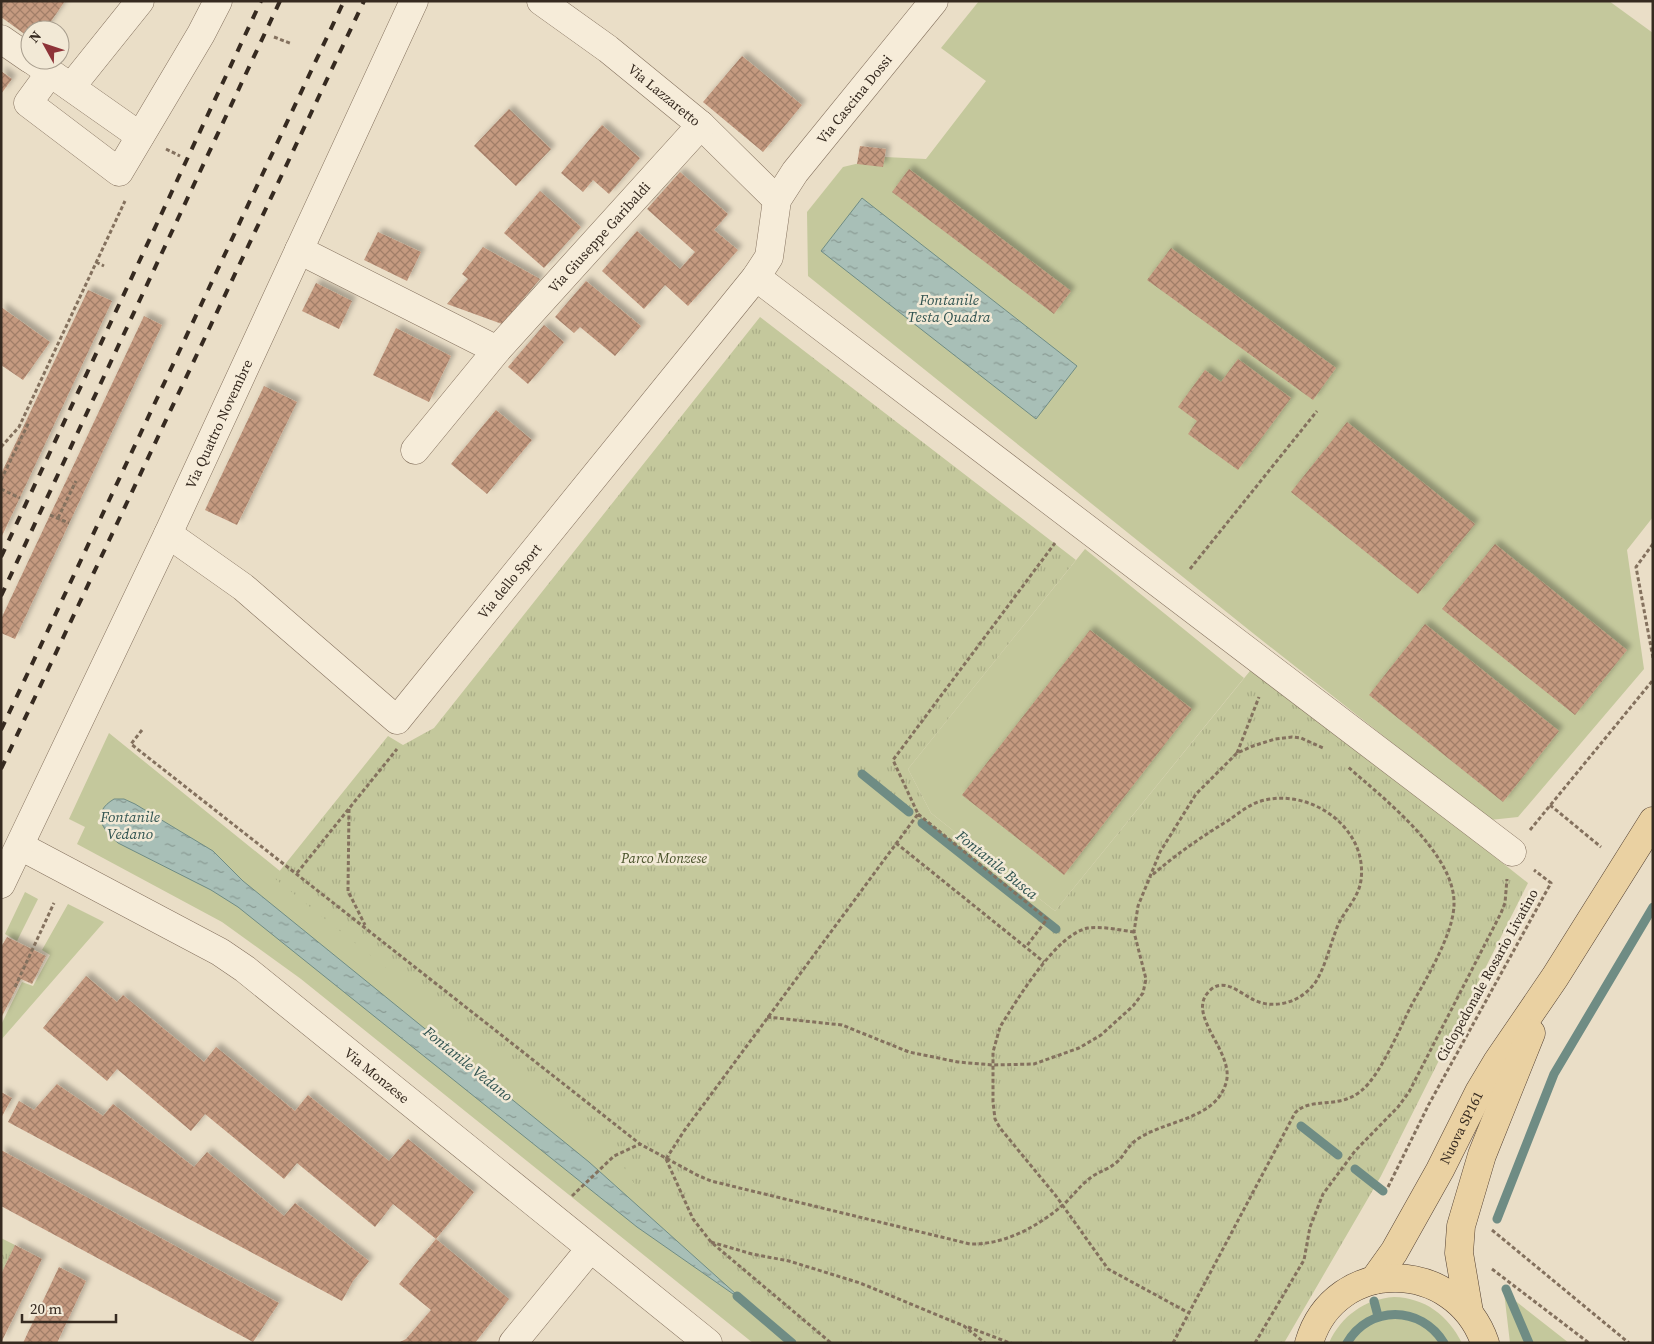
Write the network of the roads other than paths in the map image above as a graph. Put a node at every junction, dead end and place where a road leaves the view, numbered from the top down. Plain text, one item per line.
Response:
1 (140, 1) edge
2 (218, 1) edge
3 (414, 1) edge
4 (541, 1) edge
5 (934, 1) edge
6 (1, 38) edge
7 (20, 52) edge
8 (70, 52) edge
9 (46, 70) edge
10 (701, 125) junction
11 (150, 141) junction
12 (777, 200) junction
13 (299, 250) junction
14 (756, 277) junction
15 (497, 350) junction
16 (415, 450) dead end
17 (168, 534) junction
18 (1653, 821) edge
19 (20, 846) junction
20 (1512, 852) road end
21 (1, 884) edge
22 (1555, 977) junction
23 (590, 1249) junction
24 (1374, 1280) junction
25 (1469, 1312) junction
26 (514, 1343) edge
27 (708, 1343) edge
28 (1309, 1343) edge
29 (1485, 1343) edge

1 - 8 street
2 - 11 street
3 - 13 street, Via Quattro Novembre
4 - 10 street, Via Lazzaretto
5 - 12 street, Via Cascina Dossi
6 - 7 street
9 - 11 street
9 - 11 street
10 - 12 street, Via Lazzaretto
10 - 15 street, Via Giuseppe Garibaldi
12 - 14 street, Via dello Sport
13 - 15 street
13 - 17 street, Via Quattro Novembre
14 - 17 street, Via dello Sport
14 - 20 street
15 - 16 street, Via Giuseppe Garibaldi
17 - 19 street, Via Quattro Novembre
18 - 22 main road, Nuova SP161
19 - 21 street, Via Quattro Novembre
19 - 23 street, Via Monzese
22 - 24 main road, Nuova SP161
22 - 25 main road, Nuova SP161
23 - 26 street
23 - 27 street, Via Monzese
24 - 25 main road, Nuova SP161
24 - 28 main road, Nuova SP161
25 - 29 main road, Nuova SP161

